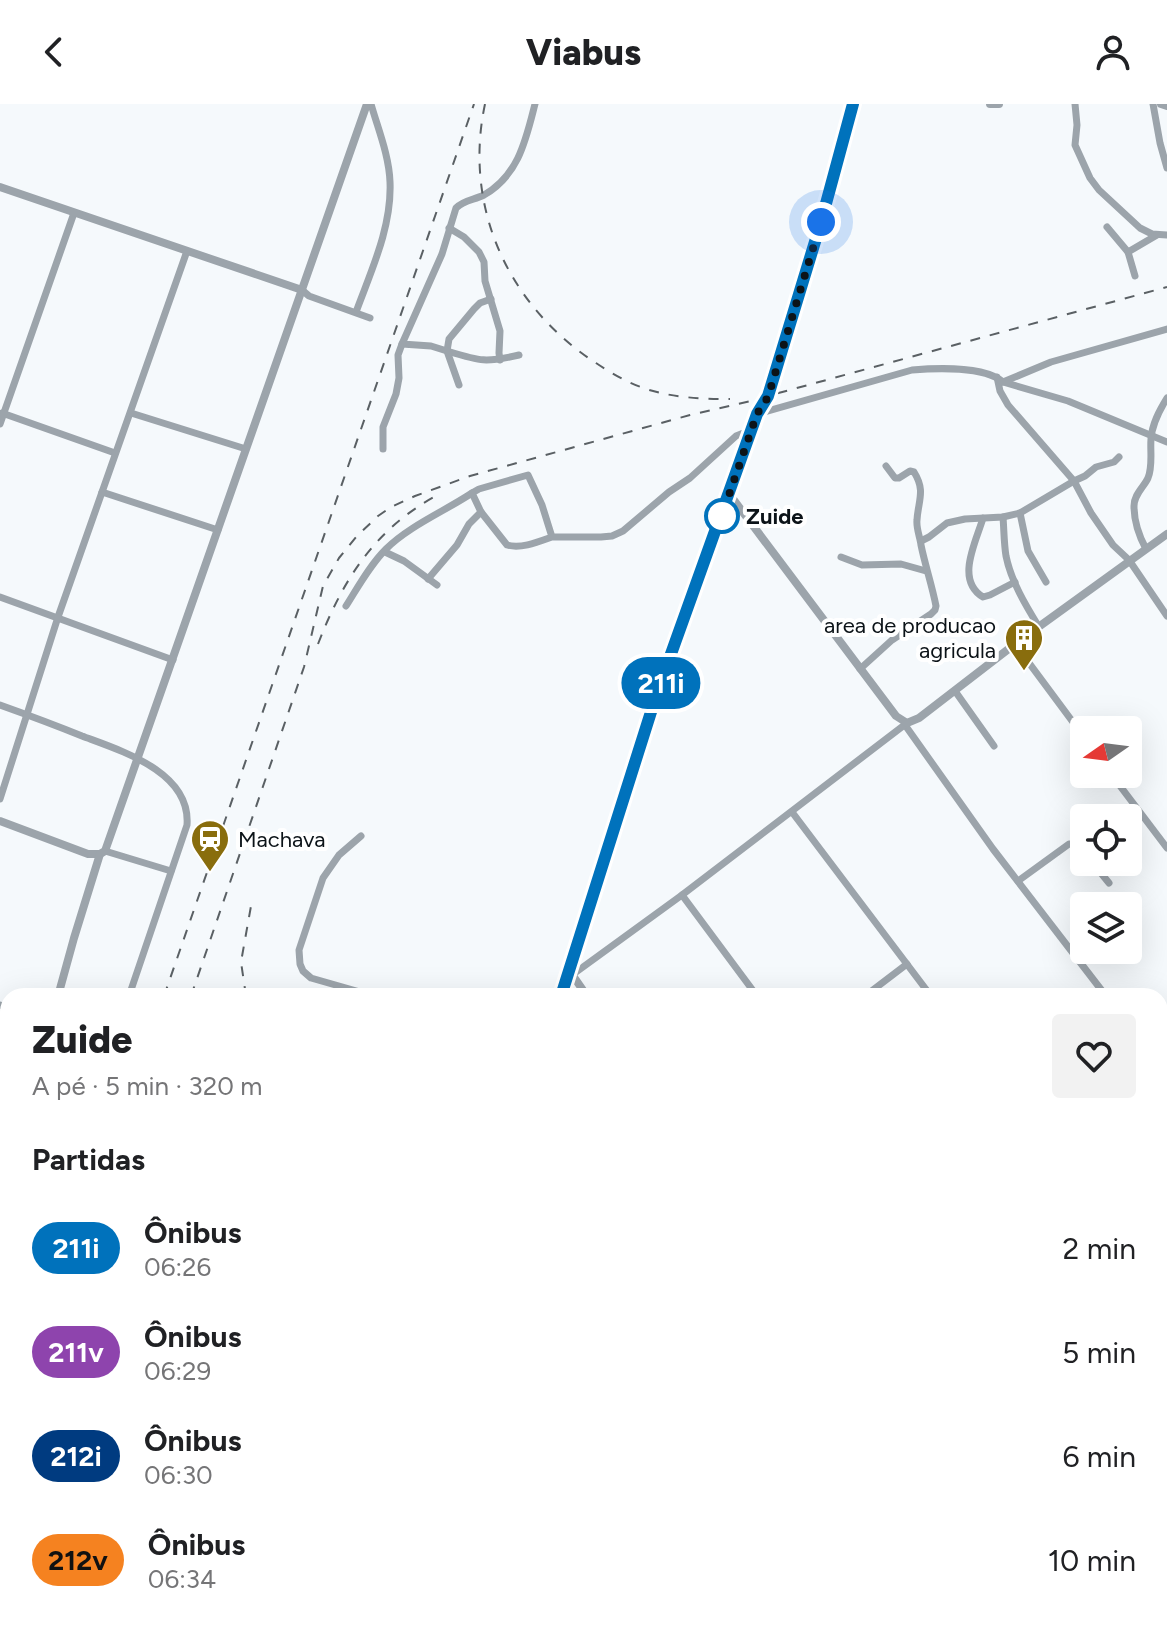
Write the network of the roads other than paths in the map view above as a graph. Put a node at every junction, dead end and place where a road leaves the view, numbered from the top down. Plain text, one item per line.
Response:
1 (369, 104) edge
2 (535, 104) edge
3 (853, 104) edge
4 (990, 104) edge
5 (999, 104) edge
6 (1075, 104) edge
7 (1153, 104) edge
8 (1161, 104) edge
9 (1167, 106) edge
10 (1167, 168) edge
11 (0, 187) edge
12 (74, 213) junction
13 (1107, 227) dead end
14 (449, 228) junction
15 (1157, 235) junction
16 (1167, 235) edge
17 (187, 251) junction
18 (1128, 252) junction
19 (1135, 276) dead end
20 (302, 290) junction
21 (491, 299) junction
22 (356, 312) junction
23 (370, 318) dead end
24 (1167, 329) edge
25 (1167, 336) edge
26 (402, 344) junction
27 (447, 351) junction
28 (519, 355) dead end
29 (500, 360) junction
30 (1000, 380) junction
31 (459, 385) dead end
32 (1167, 398) edge
33 (2, 413) edge
34 (131, 413) junction
35 (757, 414) junction
36 (0, 424) edge
37 (753, 429) junction
38 (1151, 436) junction
39 (1167, 442) edge
40 (246, 449) junction
41 (383, 449) dead end
42 (115, 453) junction
43 (1119, 457) dead end
44 (886, 466) dead end
45 (1074, 481) junction
46 (102, 492) junction
47 (472, 493) junction
48 (730, 495) junction
49 (481, 512) junction
50 (1020, 513) junction
51 (1003, 517) junction
52 (983, 518) junction
53 (218, 530) junction
54 (1167, 534) edge
55 (552, 537) junction
56 (921, 541) junction
57 (1146, 549) junction
58 (385, 552) junction
59 (841, 557) dead end
60 (1129, 560) junction
61 (926, 571) junction
62 (428, 579) junction
63 (1015, 582) junction
64 (1046, 582) dead end
65 (437, 585) dead end
66 (0, 597) edge
67 (346, 606) dead end
68 (1167, 616) edge
69 (58, 617) junction
70 (1039, 627) junction
71 (1015, 644) junction
72 (173, 660) junction
73 (860, 669) junction
74 (955, 691) junction
75 (0, 705) edge
76 (26, 714) junction
77 (1070, 718) edge
78 (906, 724) junction
79 (994, 746) dead end
80 (139, 758) junction
81 (1122, 788) edge
82 (0, 799) edge
83 (792, 812) junction
84 (0, 821) edge
85 (361, 836) dead end
86 (1070, 844) edge
87 (1167, 848) edge
88 (103, 853) junction
89 (171, 871) junction
90 (1103, 876) edge
91 (1018, 881) junction
92 (1109, 883) dead end
93 (682, 895) junction
94 (907, 964) junction
95 (571, 972) junction
96 (60, 988) edge
97 (132, 988) edge
98 (346, 988) edge
99 (566, 988) edge
100 (582, 988) edge
101 (751, 988) edge
102 (876, 988) edge
103 (925, 988) edge
104 (1100, 988) edge

1 - 20 street
1 - 22 street
2 - 14 street
3 - 35 main road
4 - 5 street
6 - 15 street
7 - 10 street
8 - 9 street
11 - 12 street
12 - 17 street
12 - 33 street
13 - 18 street
14 - 21 street
14 - 26 street
15 - 16 street
15 - 18 street
17 - 20 street
17 - 34 street
18 - 19 street
20 - 22 street
20 - 40 street
21 - 27 street
21 - 29 street
22 - 23 street
24 - 25 street
24 - 30 street
26 - 27 street
26 - 41 street
27 - 29 street
27 - 31 street
28 - 29 street
30 - 35 street
30 - 38 street
30 - 45 street
32 - 38 street
33 - 36 street
33 - 42 street
34 - 40 street
34 - 42 street
35 - 37 main road
37 - 48 main road
37 - 55 street
38 - 39 street
38 - 57 street
40 - 53 street
42 - 46 street
43 - 45 street
44 - 56 street
45 - 50 street
45 - 60 street
46 - 53 street
46 - 69 street
47 - 49 street
47 - 55 street
47 - 58 street
48 - 73 street
48 - 95 main road
49 - 55 street
49 - 62 street
50 - 51 street
50 - 64 street
51 - 52 street
51 - 63 street
52 - 56 street
52 - 63 street
53 - 72 street
54 - 57 street
56 - 61 street
57 - 60 street
58 - 62 street
58 - 67 street
59 - 61 street
60 - 68 street
60 - 70 street
61 - 73 street
62 - 65 street
63 - 70 street
66 - 69 street
69 - 72 street
69 - 76 street
70 - 71 street
71 - 74 street
71 - 77 street
72 - 80 street
73 - 78 street
74 - 78 street
74 - 79 street
75 - 76 street
76 - 80 street
76 - 82 street
78 - 83 street
78 - 91 street
80 - 88 street
80 - 89 street
81 - 87 street
83 - 93 street
83 - 94 street
84 - 88 street
85 - 98 street
86 - 91 street
88 - 89 street
88 - 96 street
89 - 97 street
90 - 92 street
91 - 104 street
93 - 95 street
93 - 101 street
94 - 102 street
94 - 103 street
95 - 99 main road
95 - 100 street

